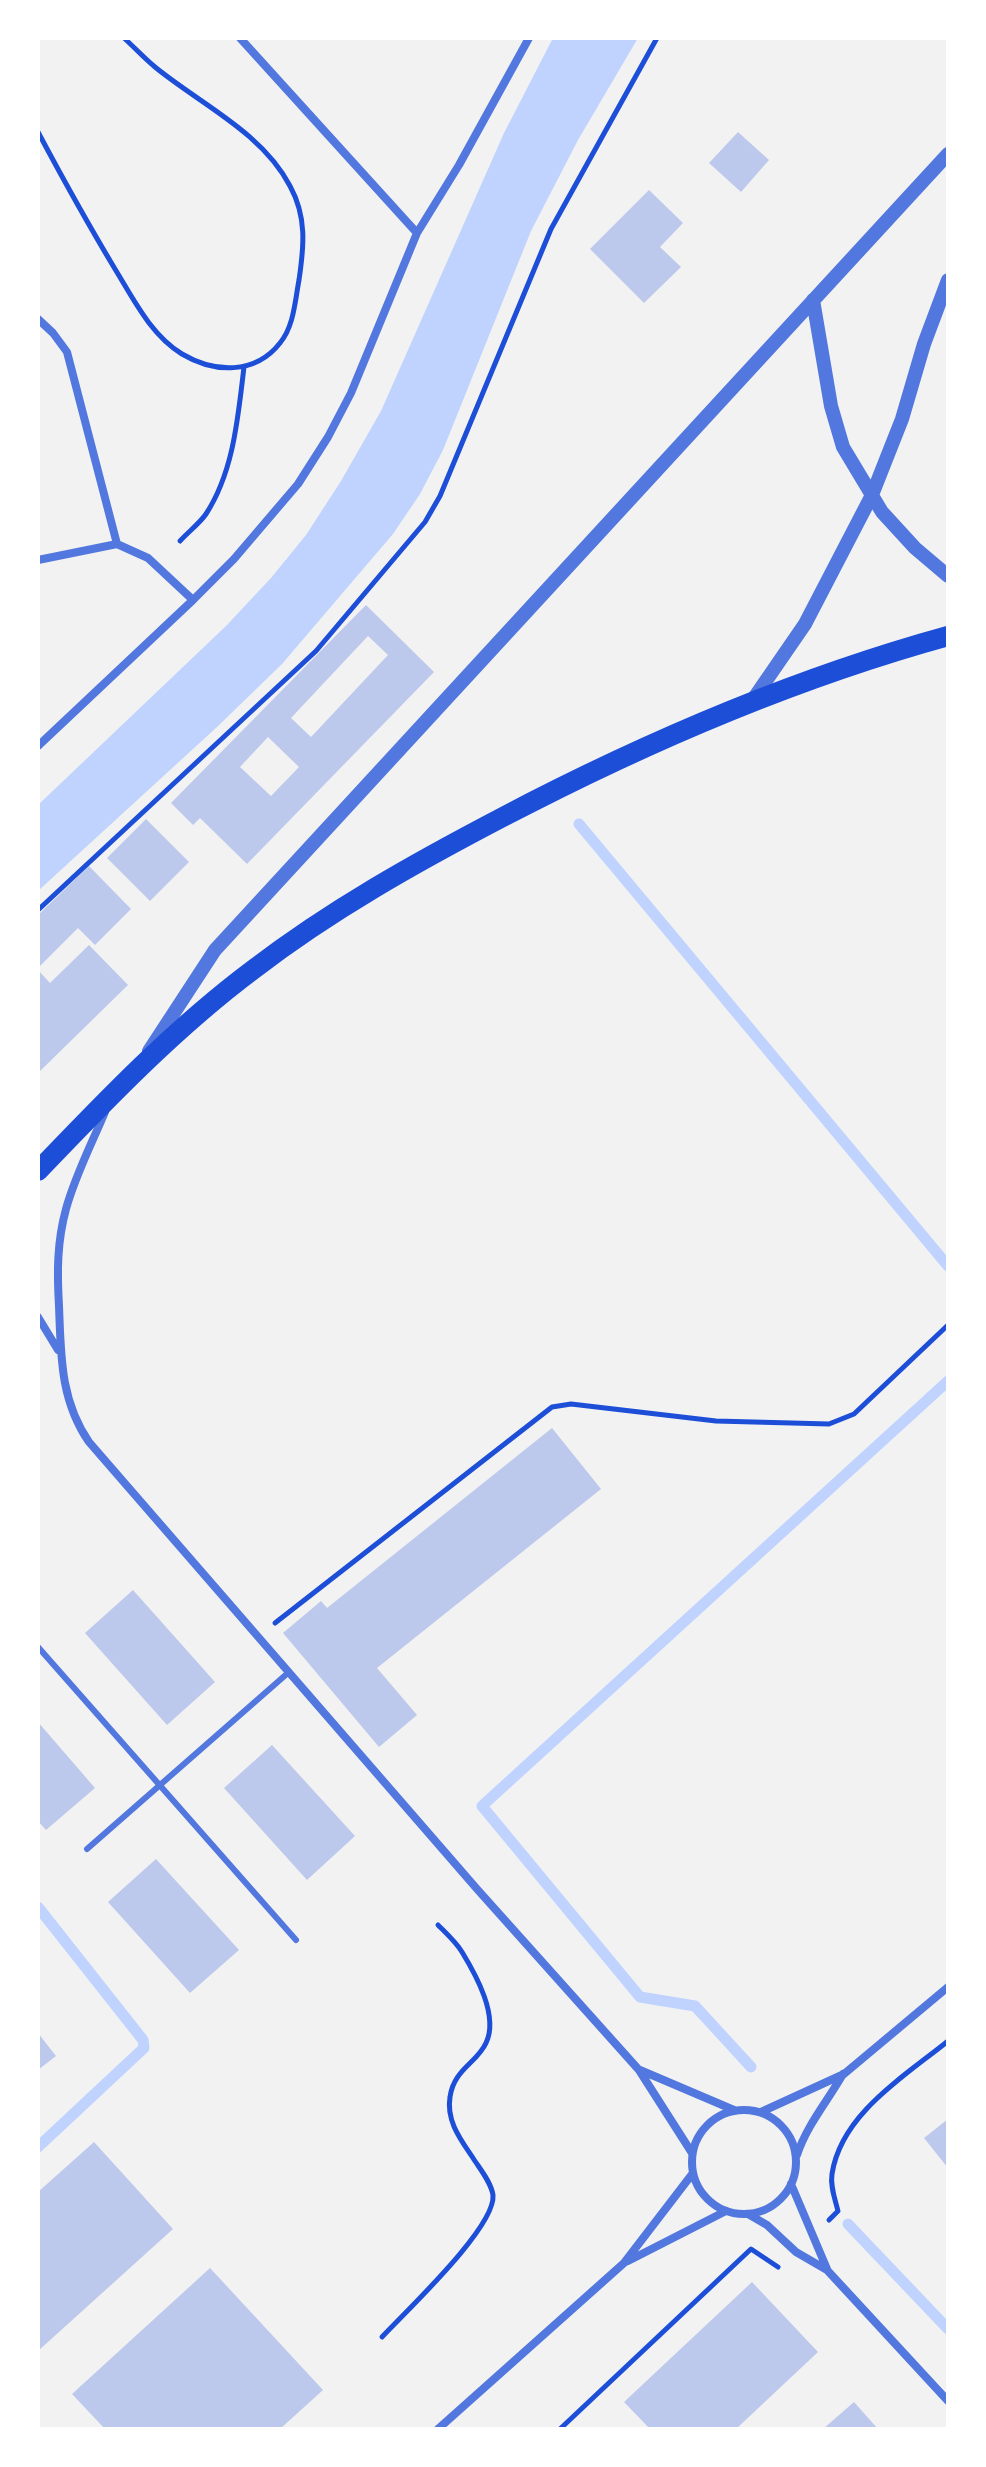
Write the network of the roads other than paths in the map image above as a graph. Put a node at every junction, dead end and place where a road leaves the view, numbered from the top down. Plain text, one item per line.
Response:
1 (240, 38) edge
2 (529, 38) edge
3 (948, 154) edge
4 (417, 233) junction
5 (948, 280) edge
6 (813, 300) junction
7 (38, 319) edge
8 (872, 495) junction
9 (117, 544) junction
10 (38, 560) edge
11 (948, 576) edge
12 (193, 600) junction
13 (948, 636) edge
14 (752, 701) junction
15 (38, 746) edge
16 (135, 1071) junction
17 (113, 1092) junction
18 (38, 1171) edge
19 (38, 1317) edge
20 (60, 1355) junction
21 (38, 1647) edge
22 (289, 1672) junction
23 (159, 1786) junction
24 (87, 1849) dead end
25 (296, 1940) dead end
26 (948, 1987) edge
27 (639, 2070) junction
28 (844, 2074) junction
29 (735, 2110) junction
30 (761, 2112) junction
31 (692, 2153) junction
32 (796, 2157) junction
33 (693, 2173) junction
34 (791, 2184) junction
35 (726, 2211) junction
36 (747, 2214) junction
37 (624, 2263) junction
38 (827, 2270) junction
39 (948, 2401) edge
40 (438, 2429) edge

1 - 4 street
2 - 4 street
3 - 6 street
4 - 12 street
5 - 8 street
6 - 8 street
6 - 16 street
7 - 9 street
8 - 11 street
8 - 14 street
9 - 10 street
9 - 12 street
12 - 15 street
13 - 14 main road
14 - 16 main road
16 - 17 main road
17 - 18 main road
17 - 20 street
19 - 20 street
20 - 22 street
21 - 23 lane
22 - 23 lane
22 - 27 street
23 - 24 lane
23 - 25 lane
26 - 28 street
27 - 29 street
27 - 31 street
28 - 30 street
28 - 32 street
29 - 30 street
29 - 31 street
30 - 32 street
31 - 33 street
32 - 34 street
33 - 35 street
33 - 37 street
34 - 36 street
34 - 38 street
35 - 36 street
35 - 37 street
36 - 38 street
37 - 40 street
38 - 39 street

